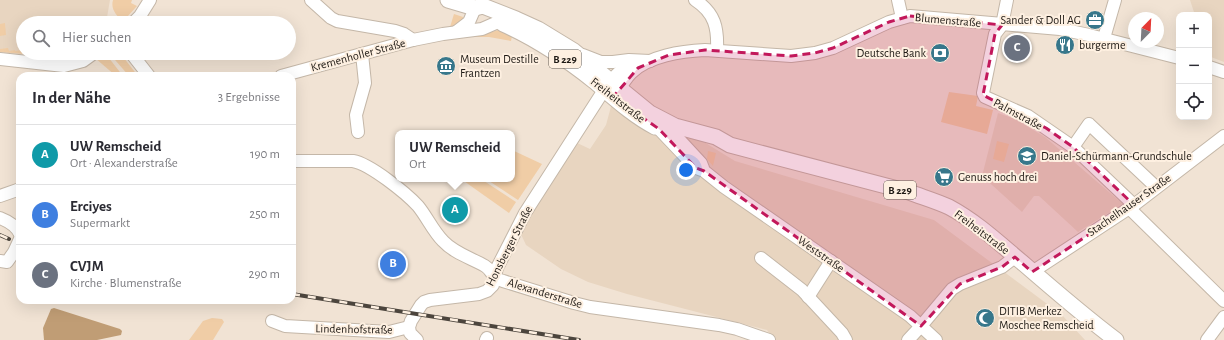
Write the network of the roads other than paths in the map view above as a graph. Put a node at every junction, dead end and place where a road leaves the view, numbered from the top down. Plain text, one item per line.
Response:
1 (150, 0) edge
2 (311, 0) edge
3 (448, 0) edge
4 (696, 0) edge
5 (1007, 0) edge
6 (1114, 0) edge
7 (897, 1) edge
8 (475, 8) junction
9 (140, 16) edge
10 (902, 18) junction
11 (498, 22) junction
12 (1002, 25) junction
13 (456, 32) junction
14 (1104, 38) junction
15 (413, 40) junction
16 (717, 50) junction
17 (574, 51) junction
18 (362, 54) junction
19 (1176, 57) edge
20 (0, 59) edge
21 (84, 60) edge
22 (136, 60) edge
23 (650, 61) junction
24 (1212, 68) edge
25 (146, 72) edge
26 (296, 72) edge
27 (1224, 72) edge
28 (612, 89) junction
29 (660, 125) junction
30 (358, 132) dead end
31 (1224, 136) edge
32 (679, 137) junction
33 (730, 145) junction
34 (1073, 147) junction
35 (296, 161) edge
36 (704, 171) junction
37 (1156, 187) junction
38 (16, 190) edge
39 (0, 196) edge
40 (1131, 206) junction
41 (0, 218) edge
42 (16, 227) edge
43 (16, 247) edge
44 (1015, 257) junction
45 (761, 258) dead end
46 (0, 260) edge
47 (832, 261) junction
48 (1032, 272) junction
49 (495, 278) junction
50 (808, 297) junction
51 (1224, 301) edge
52 (1224, 317) edge
53 (272, 321) dead end
54 (921, 326) junction
55 (409, 327) junction
56 (385, 340) edge
57 (417, 340) edge
58 (769, 340) edge
59 (846, 340) edge
60 (908, 340) edge
61 (936, 340) edge
62 (1116, 340) edge
63 (1207, 340) edge

1 - 9 street
2 - 15 street
3 - 8 main road, Freiheitstraße / B 229
4 - 16 street
5 - 12 street
6 - 14 street
7 - 10 street
8 - 11 main road, Freiheitstraße / B 229
8 - 13 street
8 - 17 main road, Freiheitstraße / B 229
10 - 12 street, Blumenstraße
10 - 16 street, Blumenstraße
11 - 13 street, Kremenholler Straße
11 - 28 main road, Freiheitstraße / B 229
12 - 14 street, Blumenstraße
12 - 34 street, Palmstraße
13 - 15 street, Kremenholler Straße
14 - 19 street, Blumenstraße
15 - 18 street, Kremenholler Straße
16 - 23 street, Blumenstraße
17 - 23 street, Blumenstraße
17 - 28 main road, Freiheitstraße / B 229
18 - 26 street, Kremenholler Straße
18 - 30 street
20 - 21 street
22 - 25 street
23 - 28 street, Blumenstraße
24 - 27 street
28 - 29 main road, Freiheitstraße / B 229
28 - 49 street, Honsberger Straße
29 - 32 main road, Freiheitstraße / B 229
29 - 33 main road, Freiheitstraße / B 229
29 - 36 street, Weststraße
31 - 37 street, Stachelhauser Straße
32 - 33 main road, Freiheitstraße / B 229
32 - 36 street, Weststraße
33 - 44 main road, Freiheitstraße / B 229
34 - 37 street
34 - 40 street, Palmstraße
35 - 49 street, Alexanderstraße
36 - 47 street, Weststraße
37 - 40 street, Stachelhauser Straße
38 - 39 street
40 - 48 street, Stachelhauser Straße
40 - 51 street, Palmstraße
41 - 42 street
43 - 46 street
44 - 48 main road, Freiheitstraße / B 229
44 - 54 street
45 - 50 street
47 - 50 street
47 - 54 street, Weststraße
48 - 62 main road, Freiheitstraße / B 229
49 - 55 street, Honsberger Straße
49 - 58 street, Alexanderstraße
50 - 59 street
52 - 63 street
53 - 55 street, Lindenhofstraße
54 - 60 street
54 - 61 street, Weststraße
55 - 56 street, Lindenhofstraße
55 - 57 street

